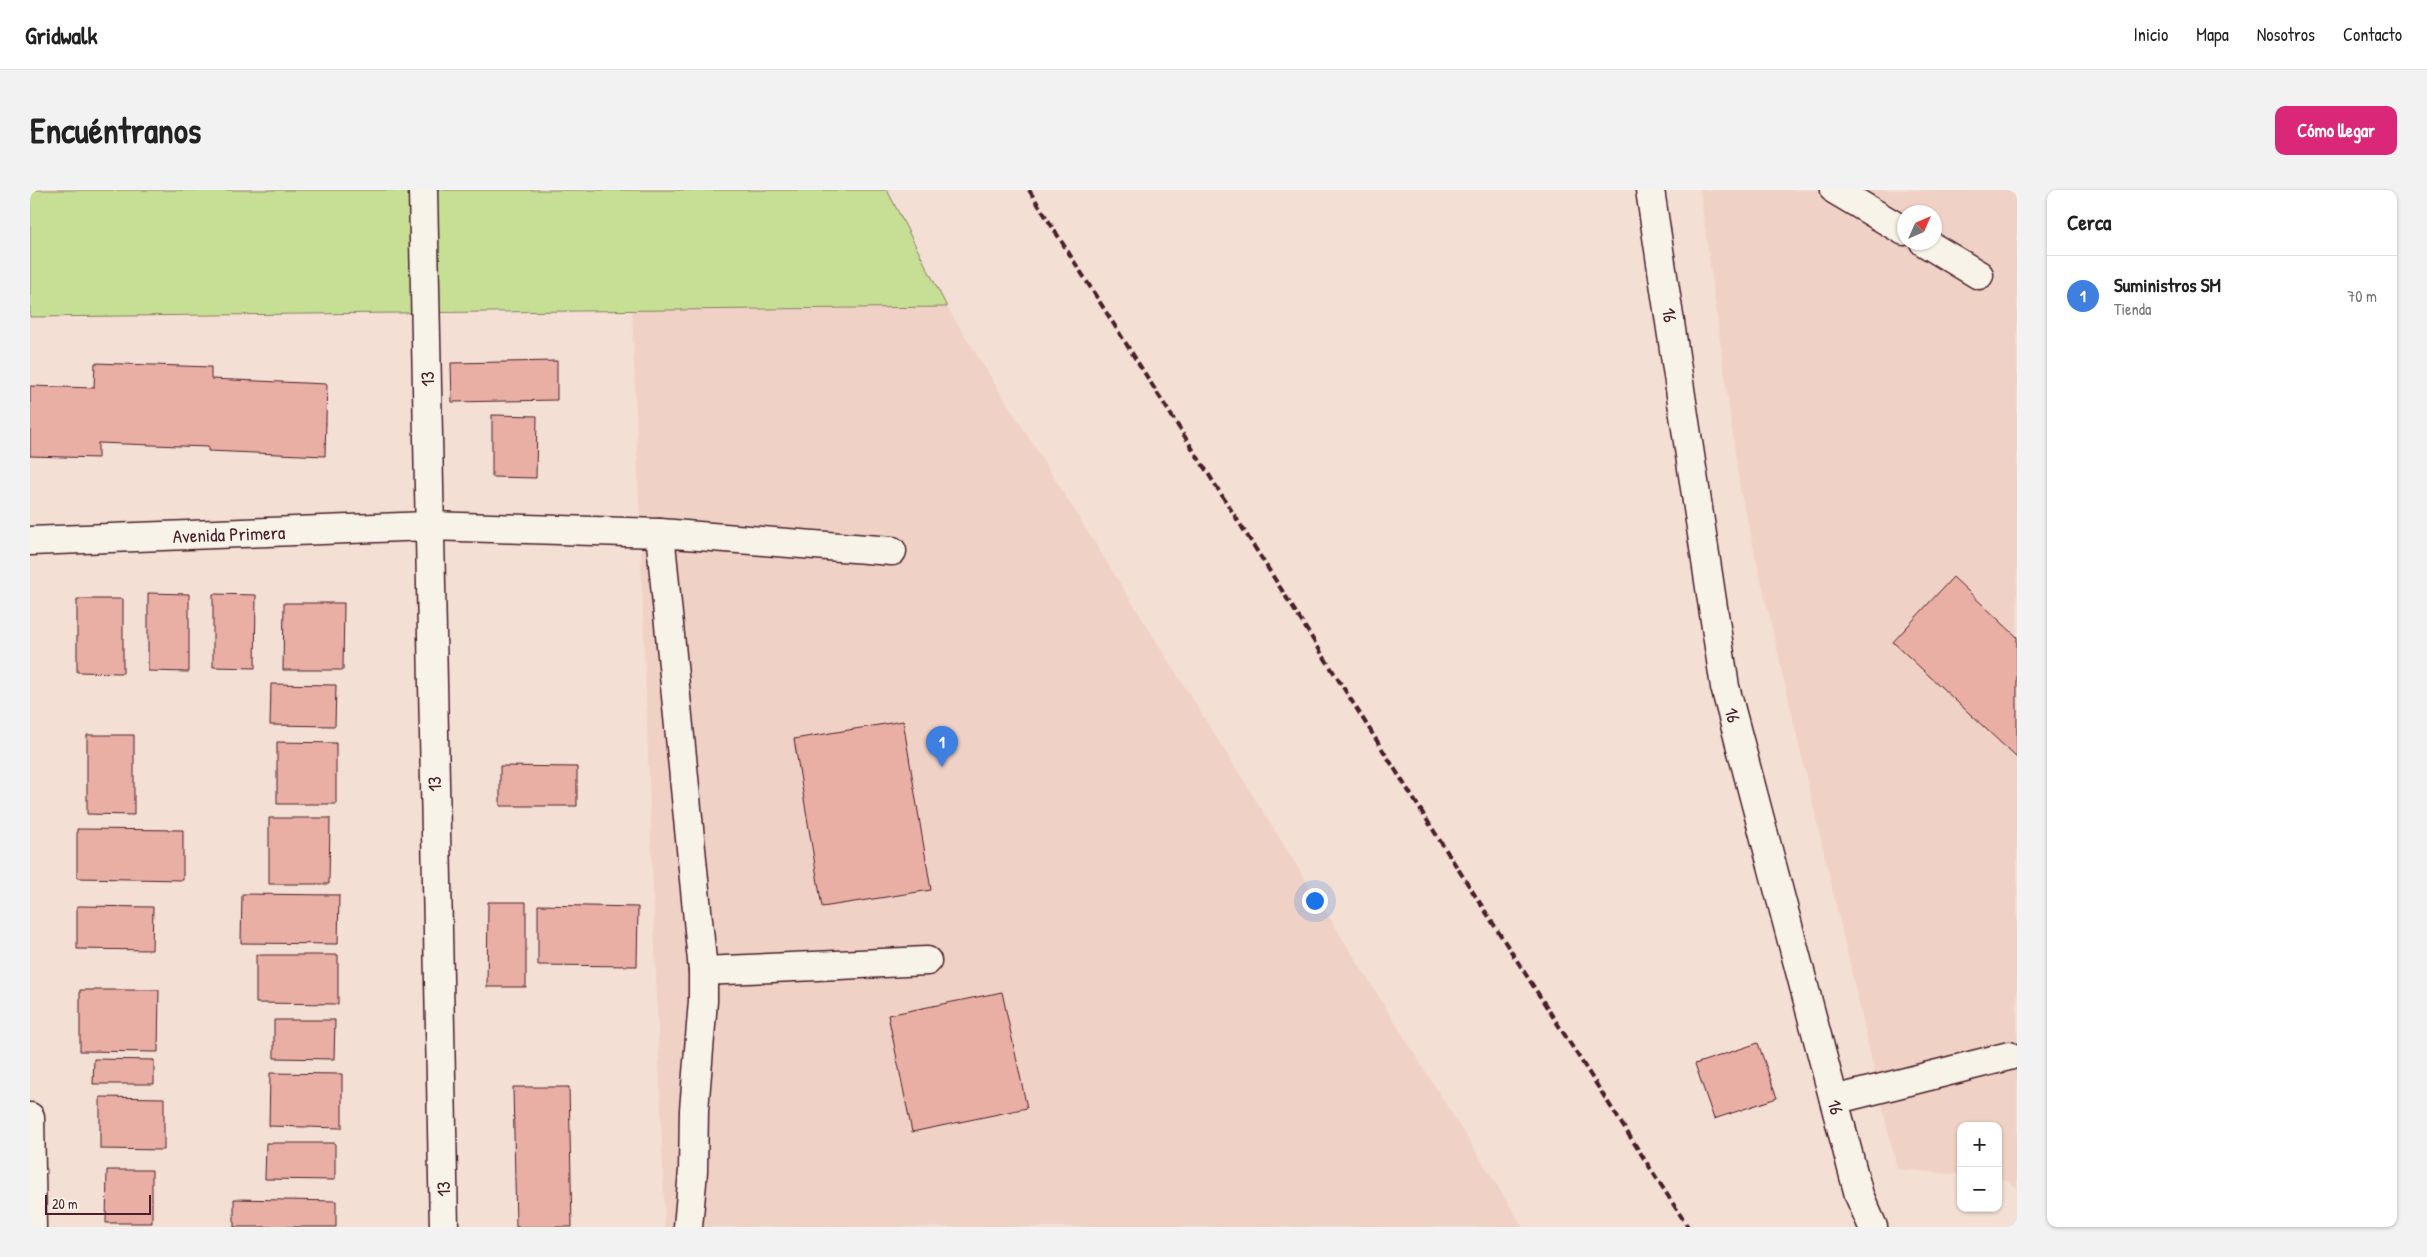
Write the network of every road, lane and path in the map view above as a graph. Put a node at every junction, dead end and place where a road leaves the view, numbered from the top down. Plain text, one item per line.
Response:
1 (423, 190) edge
2 (1650, 190) edge
3 (1835, 190) edge
4 (1897, 227) edge
5 (1937, 250) edge
6 (1979, 275) dead end
7 (429, 526) junction
8 (660, 533) junction
9 (30, 541) edge
10 (892, 551) dead end
11 (927, 961) dead end
12 (703, 971) junction
13 (2014, 1056) edge
14 (1834, 1100) junction
15 (30, 1117) edge
16 (32, 1227) edge
17 (444, 1227) edge
18 (688, 1227) edge
19 (1873, 1227) edge

1 - 7 street, 13
2 - 14 street, 16
3 - 4 street
5 - 6 street
7 - 8 street, Avenida Primera
7 - 9 street, Avenida Primera
7 - 17 street, 13
8 - 10 street, Avenida Primera
8 - 12 street
11 - 12 street
12 - 18 street
13 - 14 street
14 - 19 street, 16
15 - 16 street

